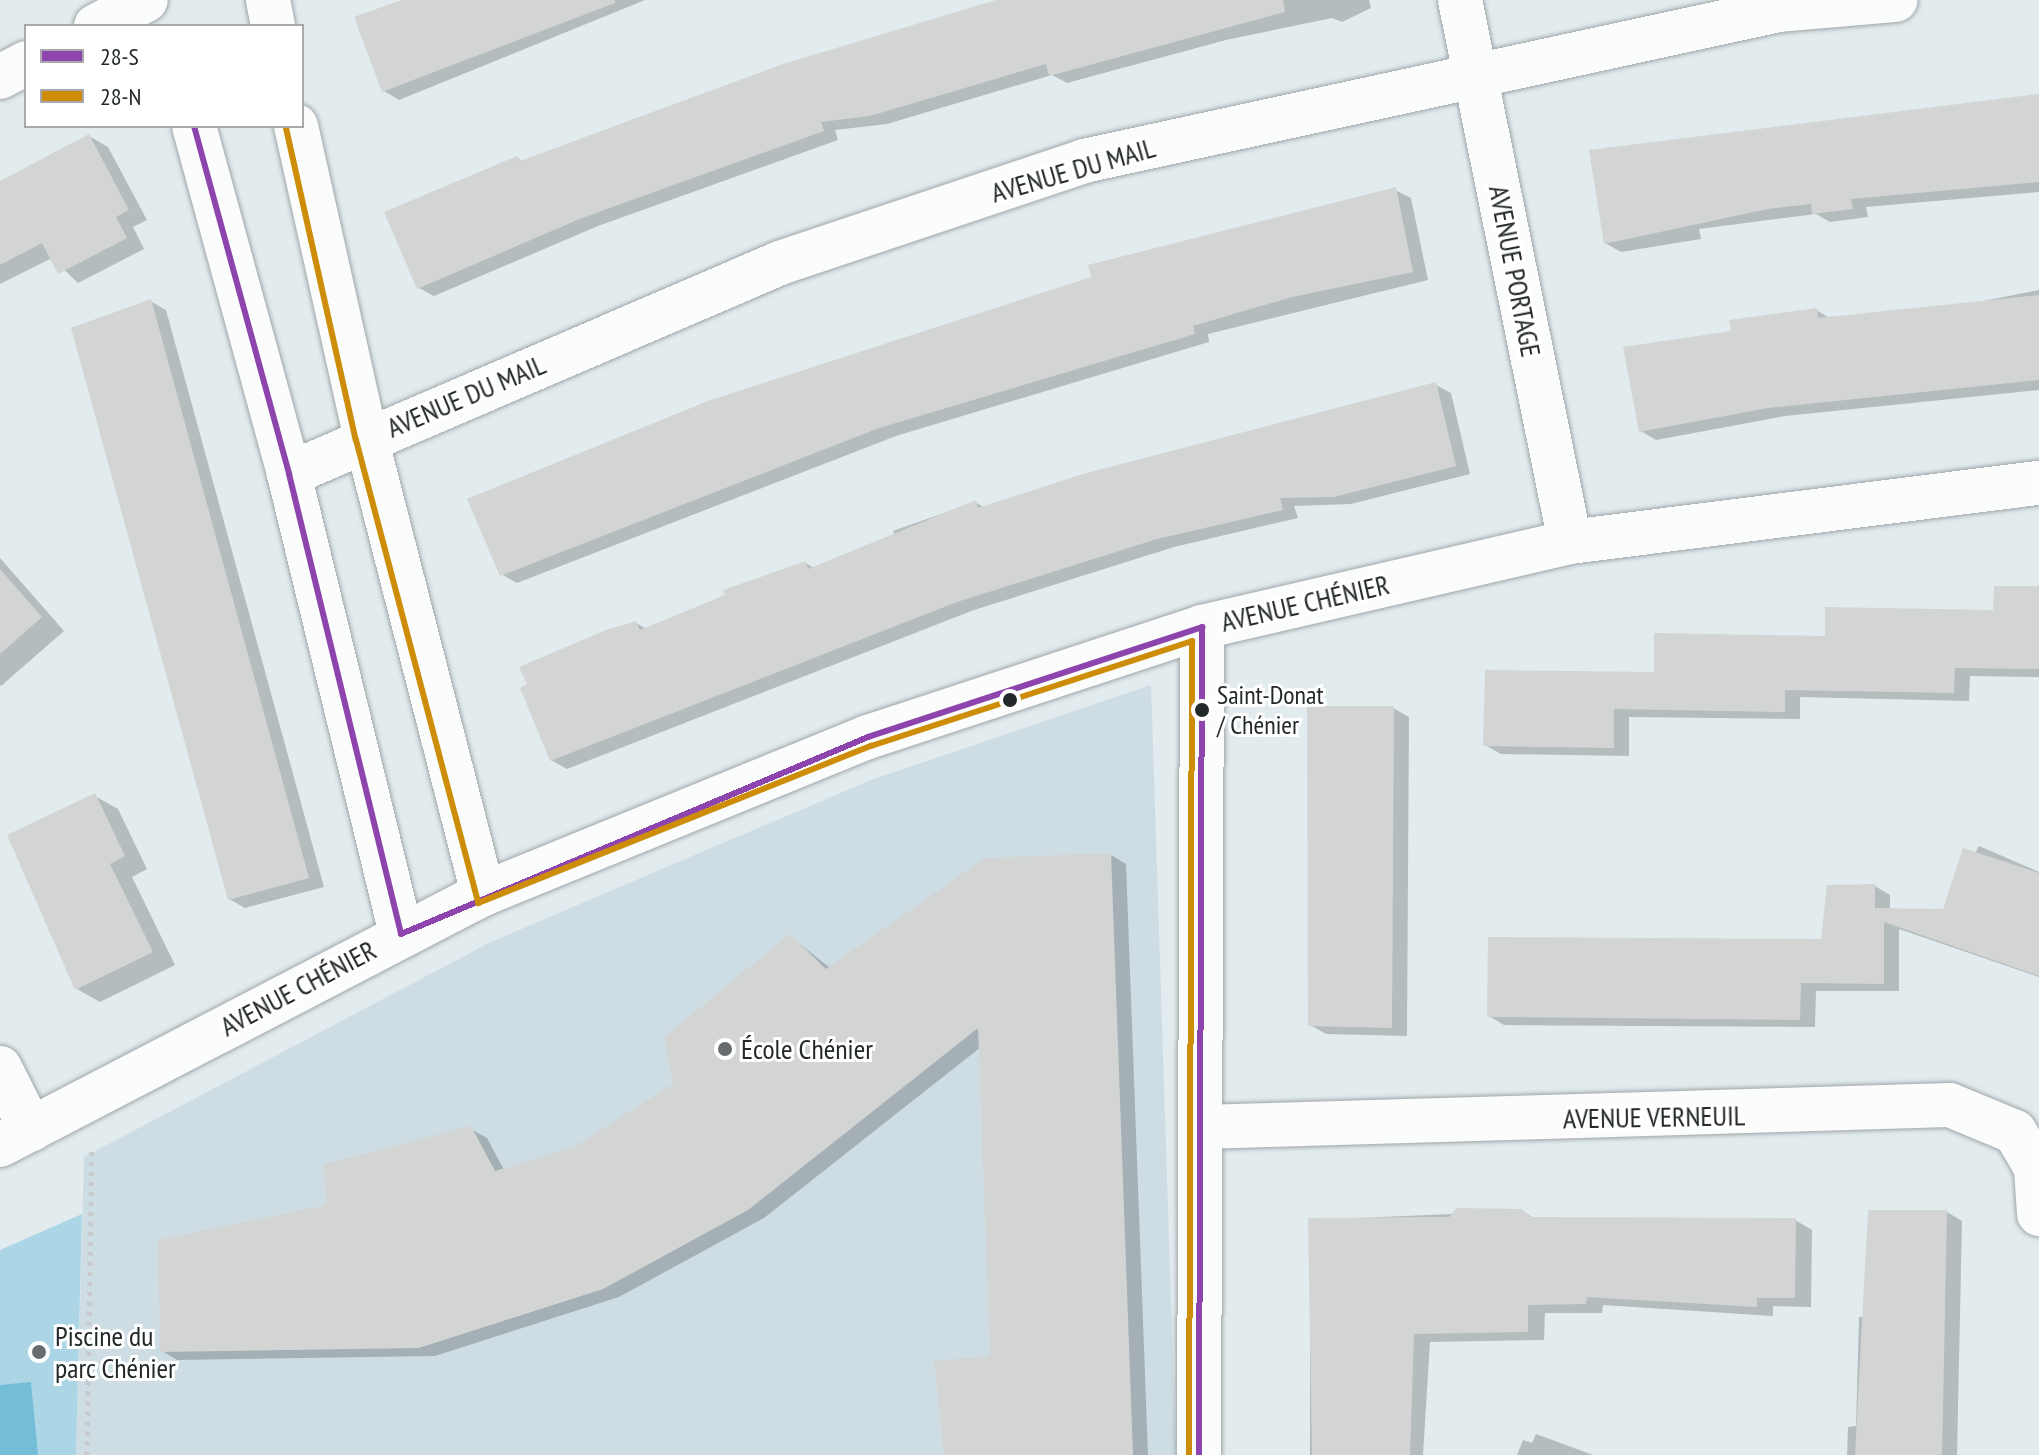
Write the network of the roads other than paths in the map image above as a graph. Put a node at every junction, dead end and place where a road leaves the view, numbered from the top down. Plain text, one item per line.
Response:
1 (146, 0) edge
2 (159, 0) edge
3 (268, 0) edge
4 (1460, 0) edge
5 (1896, 0) edge
6 (100, 24) edge
7 (165, 24) edge
8 (273, 24) edge
9 (24, 64) edge
10 (1475, 75) junction
11 (0, 77) edge
12 (195, 128) edge
13 (296, 128) edge
14 (366, 438) junction
15 (289, 474) junction
16 (2039, 483) edge
17 (1570, 542) junction
18 (1202, 627) junction
19 (483, 894) junction
20 (401, 934) junction
21 (0, 1068) edge
22 (1201, 1127) junction
23 (16, 1138) edge
24 (2039, 1214) edge
25 (1199, 1455) edge

1 - 6 street
2 - 7 street
3 - 8 street
4 - 10 street, AVENUE PORTAGE
5 - 10 street, AVENUE DU MAIL
9 - 11 street
10 - 14 street, AVENUE DU MAIL
10 - 17 street, AVENUE PORTAGE
12 - 15 street
13 - 14 street
14 - 15 street, AVENUE DU MAIL
14 - 19 street
15 - 20 street
16 - 17 street, AVENUE CHÉNIER
17 - 18 street, AVENUE CHÉNIER
18 - 19 street, AVENUE CHÉNIER
18 - 22 street
19 - 20 street, AVENUE CHÉNIER
20 - 23 street, AVENUE CHÉNIER
21 - 23 street
22 - 24 street, AVENUE VERNEUIL
22 - 25 street

